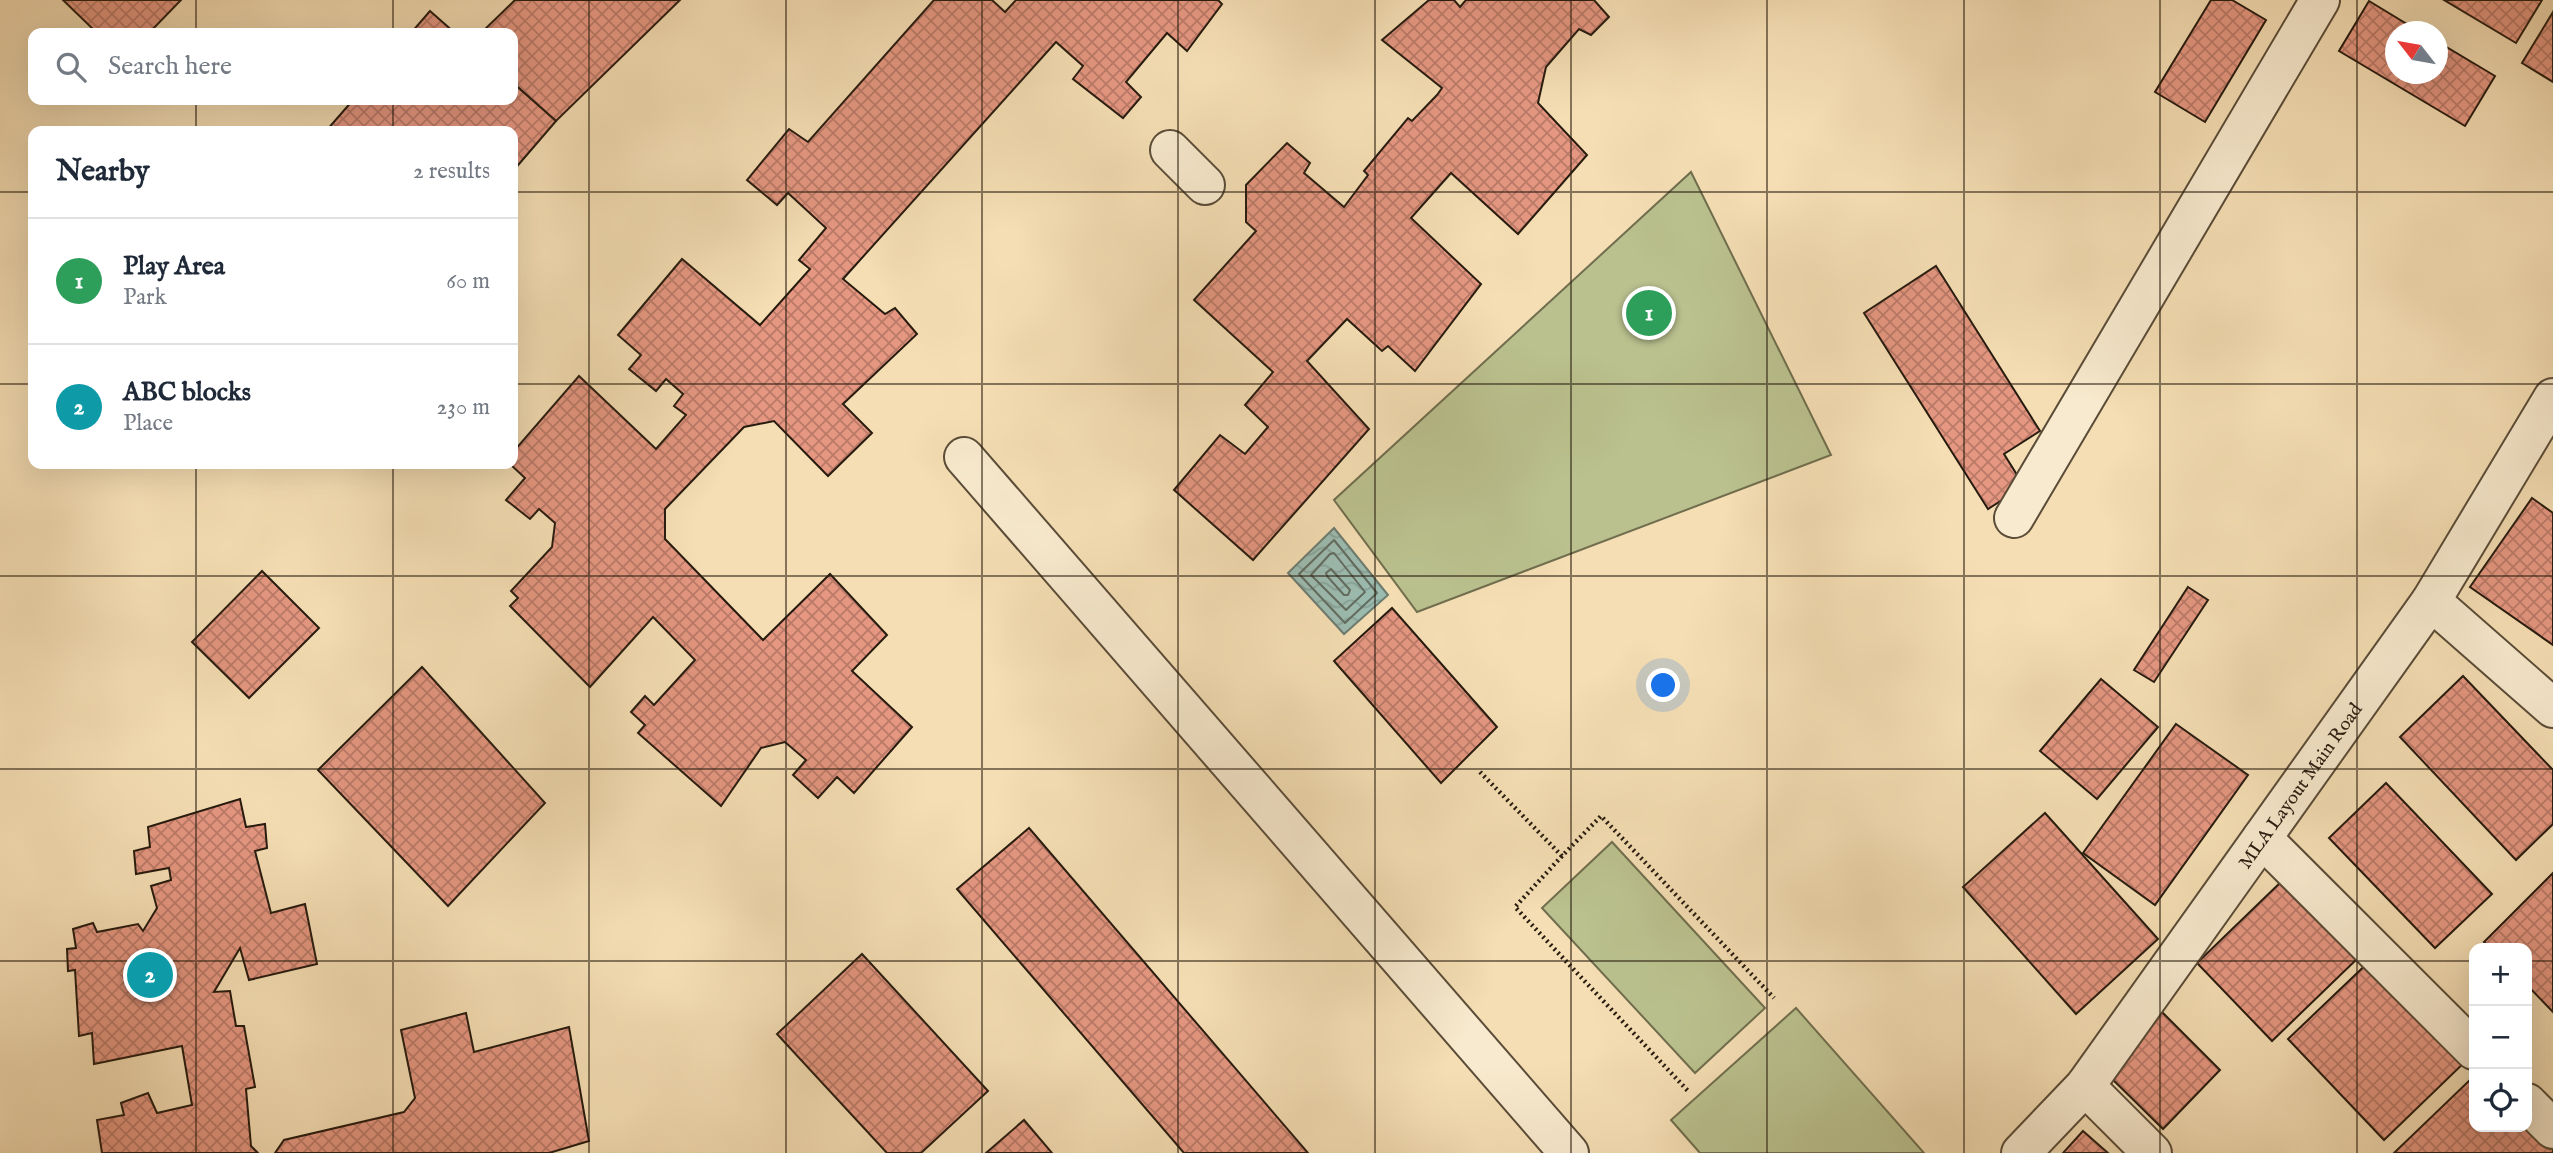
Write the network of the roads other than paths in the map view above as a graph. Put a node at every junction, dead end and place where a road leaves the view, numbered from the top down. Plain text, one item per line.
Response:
1 (2320, 0) edge
2 (1170, 150) dead end
3 (1205, 185) dead end
4 (2553, 398) edge
5 (964, 457) dead end
6 (2014, 518) dead end
7 (2431, 601) junction
8 (2553, 708) edge
9 (2262, 838) junction
10 (2469, 1045) edge
11 (2085, 1086) junction
12 (2532, 1107) edge
13 (2553, 1129) edge
14 (1569, 1153) edge
15 (2021, 1153) edge
16 (2152, 1153) edge

1 - 6 street
2 - 3 street
4 - 7 street, MLA Layout Main Road
5 - 14 street
7 - 8 street
7 - 9 street, MLA Layout Main Road
9 - 10 street
9 - 11 street, MLA Layout Main Road
11 - 15 street, MLA Layout Main Road
11 - 16 street
12 - 13 street

